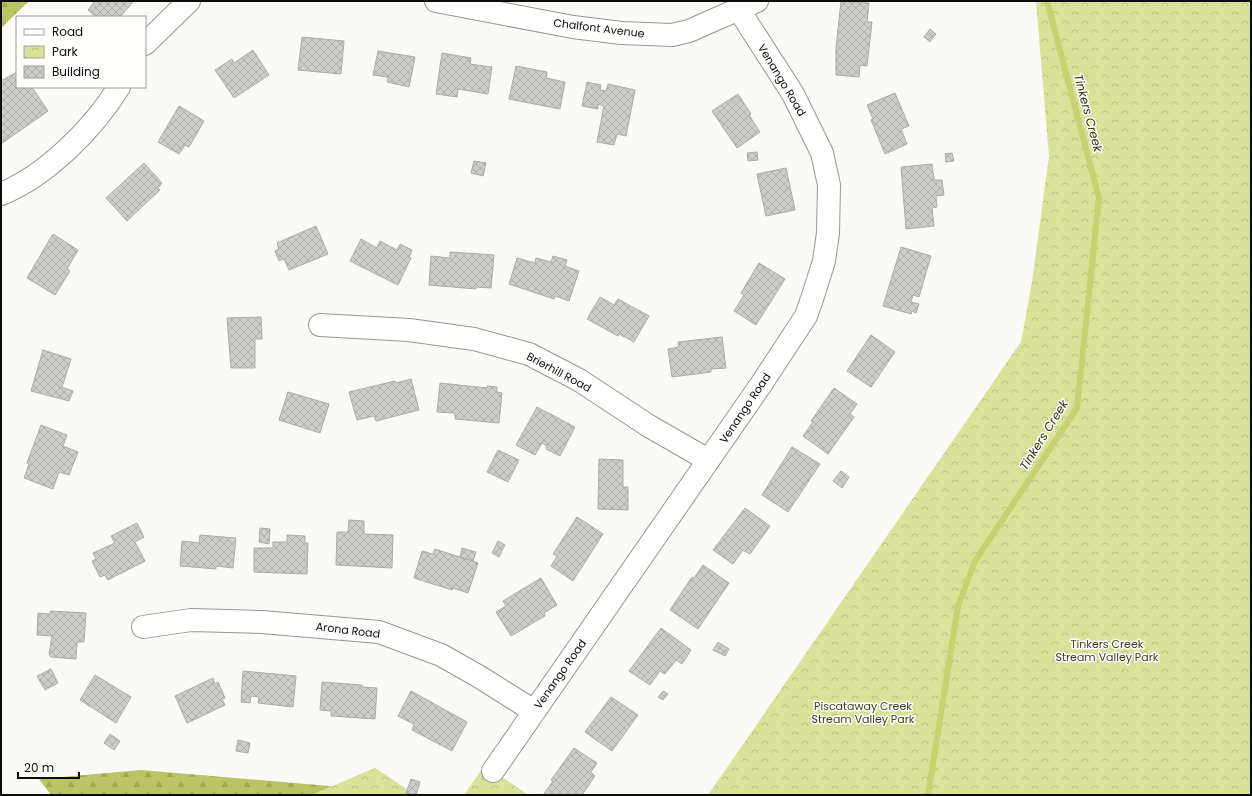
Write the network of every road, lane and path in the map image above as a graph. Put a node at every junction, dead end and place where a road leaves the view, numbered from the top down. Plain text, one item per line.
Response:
1 (189, 1) edge
2 (436, 1) edge
3 (748, 6) edge
4 (146, 43) edge
5 (117, 88) edge
6 (1, 194) edge
7 (320, 325) dead end
8 (708, 460) junction
9 (143, 627) dead end
10 (534, 711) junction
11 (493, 771) dead end

1 - 4 street
2 - 3 street, Chalfont Avenue
3 - 8 street, Venango Road
5 - 6 street
7 - 8 street, Brierhill Road
8 - 10 street, Venango Road
9 - 10 street, Arona Road
10 - 11 street, Venango Road

